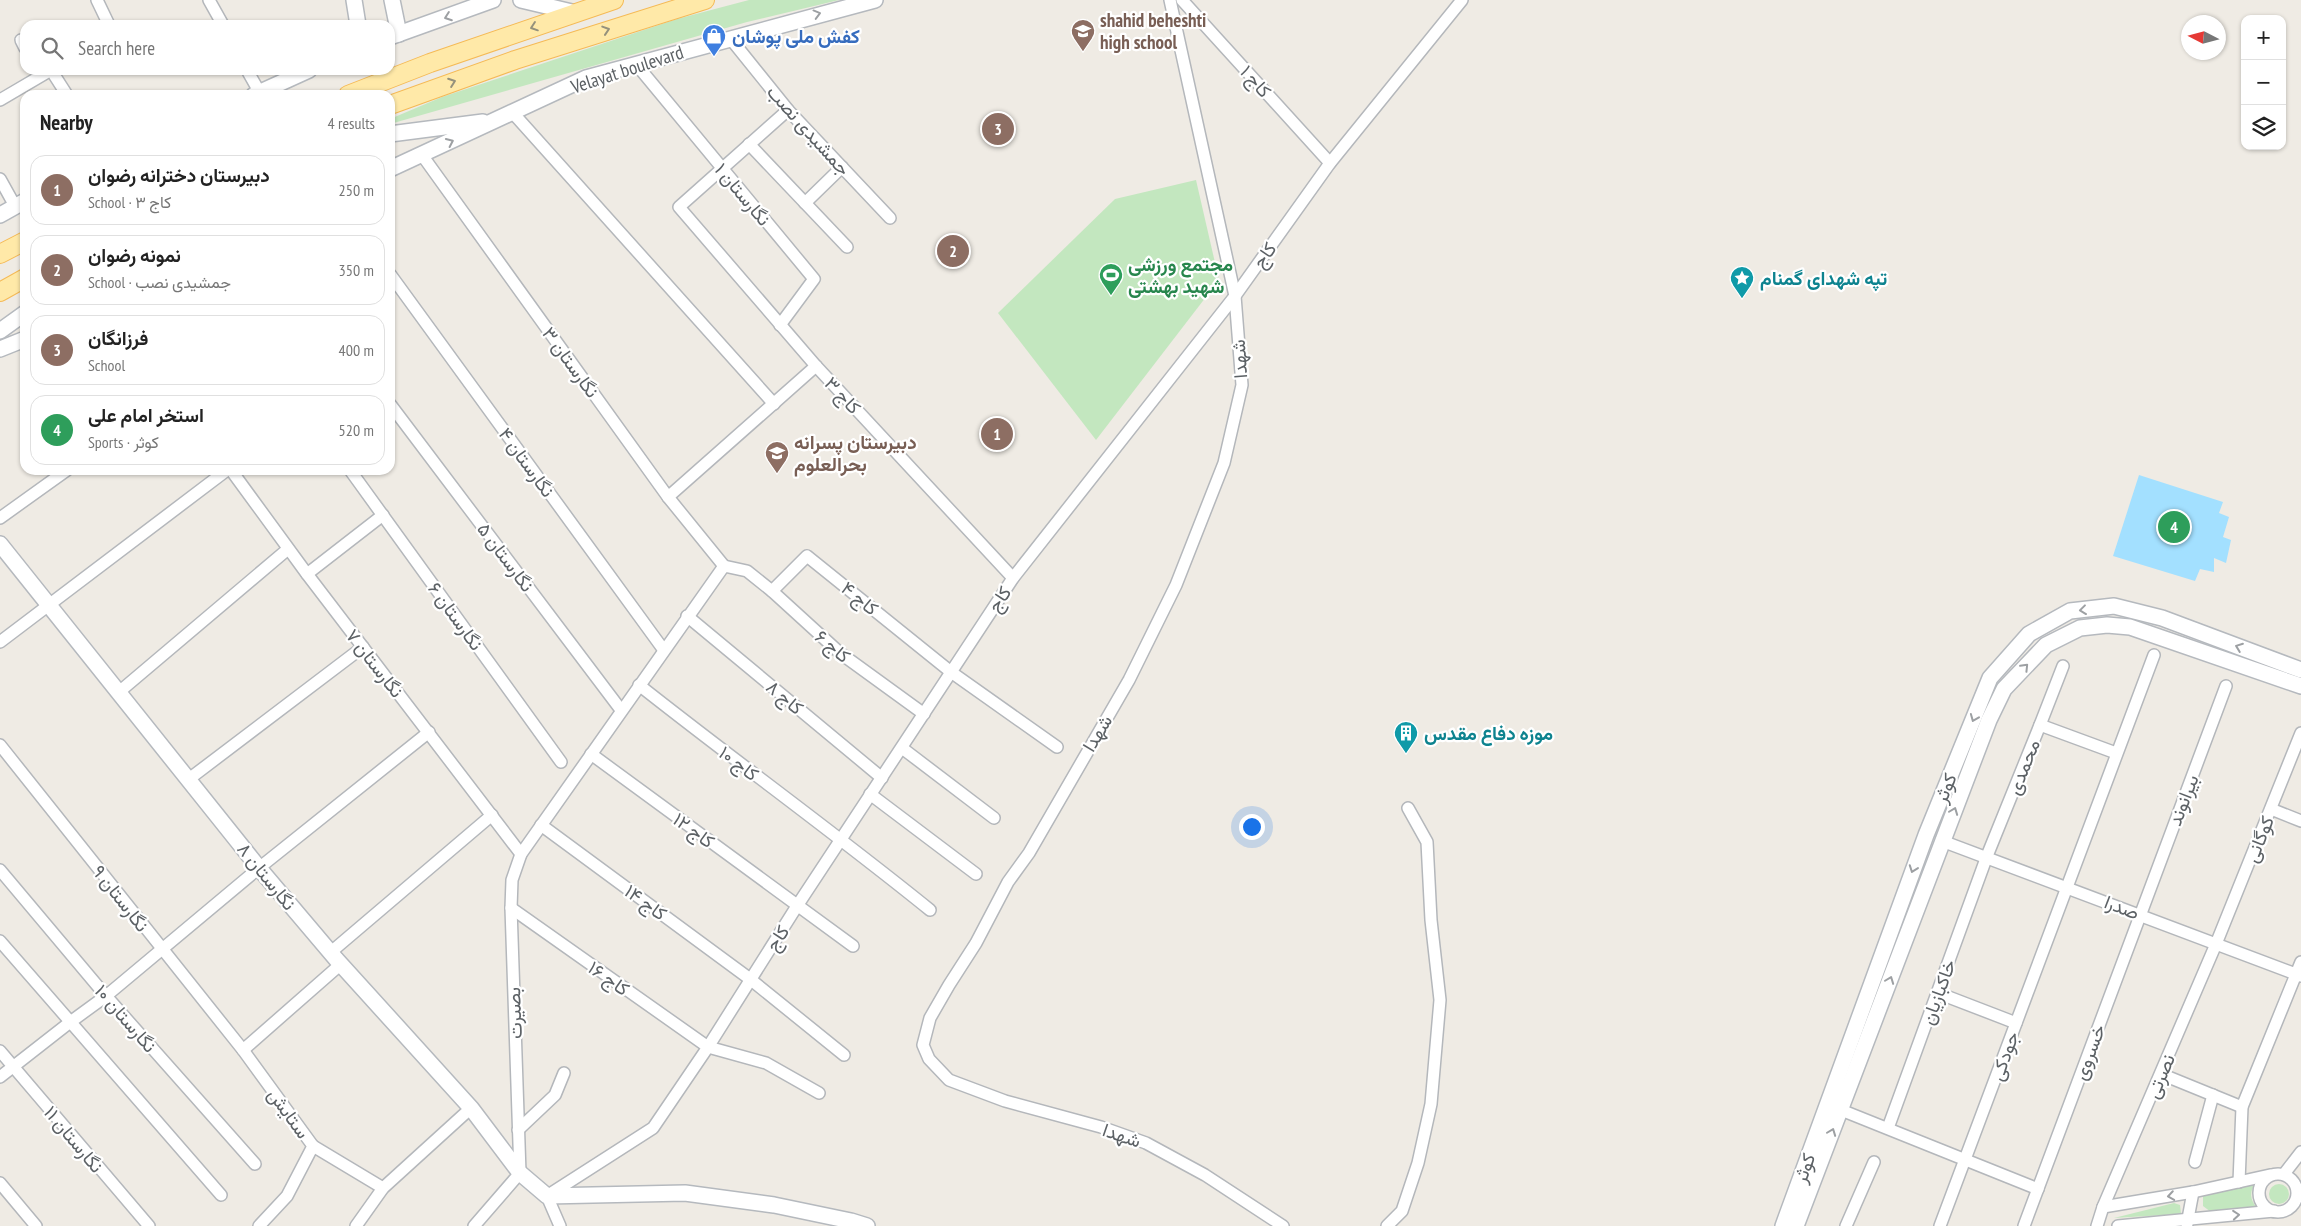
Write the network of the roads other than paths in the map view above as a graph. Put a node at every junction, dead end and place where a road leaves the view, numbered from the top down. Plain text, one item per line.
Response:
1 (97, 0) edge
2 (209, 0) edge
3 (354, 0) edge
4 (392, 0) edge
5 (493, 0) edge
6 (521, 0) edge
7 (614, 0) edge
8 (875, 0) edge
9 (1170, 0) edge
10 (1182, 0) edge
11 (1462, 0) edge
12 (699, 1) edge
13 (576, 13) junction
14 (107, 20) edge
15 (220, 20) edge
16 (357, 20) edge
17 (393, 20) edge
18 (395, 36) edge
19 (730, 38) junction
20 (636, 64) junction
21 (36, 75) edge
22 (54, 75) edge
23 (249, 75) edge
24 (298, 75) edge
25 (308, 75) edge
26 (63, 90) edge
27 (255, 90) edge
28 (266, 90) edge
29 (286, 90) edge
30 (361, 90) edge
31 (0, 100) edge
32 (395, 103) edge
33 (788, 110) junction
34 (513, 112) junction
35 (495, 121) junction
36 (395, 133) edge
37 (749, 144) junction
38 (422, 155) junction
39 (1330, 163) junction
40 (842, 167) junction
41 (395, 168) edge
42 (721, 168) junction
43 (0, 179) edge
44 (20, 203) edge
45 (805, 203) junction
46 (0, 215) edge
47 (890, 218) dead end
48 (20, 244) edge
49 (847, 247) dead end
50 (0, 254) edge
51 (20, 281) edge
52 (395, 281) edge
53 (0, 292) edge
54 (1235, 296) junction
55 (20, 317) edge
56 (780, 325) junction
57 (0, 331) edge
58 (20, 341) edge
59 (0, 349) edge
60 (816, 366) junction
61 (774, 404) junction
62 (395, 411) edge
63 (60, 475) edge
64 (222, 475) edge
65 (233, 475) edge
66 (354, 475) edge
67 (668, 496) junction
68 (383, 515) junction
69 (0, 518) edge
70 (0, 544) edge
71 (288, 549) junction
72 (724, 566) junction
73 (307, 574) junction
74 (1013, 578) junction
75 (772, 591) junction
76 (48, 606) junction
77 (687, 616) junction
78 (0, 642) edge
79 (363, 647) junction
80 (664, 649) junction
81 (2154, 654) dead end
82 (2258, 655) junction
83 (2063, 666) dead end
84 (2253, 669) junction
85 (2301, 670) edge
86 (951, 672) junction
87 (639, 685) junction
88 (2226, 686) dead end
89 (2301, 686) edge
90 (119, 692) junction
91 (621, 710) junction
92 (924, 714) junction
93 (2040, 725) junction
94 (429, 732) junction
95 (2301, 733) edge
96 (0, 745) edge
97 (1057, 747) dead end
98 (902, 748) junction
99 (2116, 753) junction
100 (591, 754) junction
101 (561, 762) dead end
102 (189, 778) junction
103 (882, 778) junction
104 (870, 794) junction
105 (1408, 808) dead end
106 (2271, 809) junction
107 (492, 815) junction
108 (994, 818) dead end
109 (2301, 821) edge
110 (541, 826) junction
111 (1926, 835) junction
112 (842, 839) junction
113 (1942, 841) junction
114 (521, 854) junction
115 (1987, 856) junction
116 (259, 868) junction
117 (0, 870) edge
118 (976, 874) dead end
119 (2067, 886) junction
120 (797, 906) junction
121 (511, 908) junction
122 (930, 910) dead end
123 (2140, 914) junction
124 (0, 941) edge
125 (2216, 944) junction
126 (853, 946) dead end
127 (161, 949) junction
128 (331, 952) junction
129 (2301, 962) edge
130 (341, 964) junction
131 (2299, 975) edge
132 (750, 979) junction
133 (1938, 993) junction
134 (106, 996) junction
135 (69, 1022) junction
136 (2016, 1023) junction
137 (708, 1047) junction
138 (243, 1050) junction
139 (0, 1051) edge
140 (844, 1055) dead end
141 (13, 1066) junction
142 (564, 1073) dead end
143 (2161, 1074) junction
144 (0, 1077) edge
145 (819, 1093) dead end
146 (2213, 1095) junction
147 (2242, 1107) junction
148 (472, 1108) junction
149 (1834, 1108) junction
150 (1888, 1128) junction
151 (518, 1130) junction
152 (313, 1146) junction
153 (2301, 1152) edge
154 (1966, 1159) junction
155 (1874, 1162) dead end
156 (2195, 1162) dead end
157 (255, 1164) dead end
158 (520, 1173) junction
159 (2270, 1175) junction
160 (2292, 1175) edge
161 (2239, 1182) junction
162 (0, 1183) edge
163 (383, 1188) junction
164 (2038, 1189) junction
165 (2193, 1192) junction
166 (221, 1195) dead end
167 (547, 1196) junction
168 (2103, 1207) junction
169 (2296, 1209) edge
170 (2274, 1212) junction
171 (2187, 1222) edge
172 (36, 1226) edge
173 (149, 1226) edge
174 (259, 1226) edge
175 (356, 1226) edge
176 (474, 1226) edge
177 (560, 1226) edge
178 (866, 1226) edge
179 (1283, 1226) edge
180 (1387, 1226) edge
181 (1783, 1226) edge
182 (1798, 1226) edge
183 (1846, 1226) edge
184 (1940, 1226) edge
185 (2024, 1226) edge
186 (2098, 1226) edge
187 (2118, 1226) edge

1 - 14 street
2 - 15 street
3 - 16 main road
4 - 17 main road
5 -> 18 main road
6 - 13 main road
7 - 13 main road
19 -> 8 main road, Velayat boulevard
9 - 54 street, شهدا
10 - 39 street, کاج ۱
11 - 39 street, کاج
32 -> 12 main road
13 -> 30 main road
19 - 20 main road, Velayat boulevard
19 - 33 street, جمشیدی نصب
20 - 34 main road, Velayat boulevard
20 - 42 street, نگارستان ۱
21 - 31 street
22 - 26 street
23 - 27 street
24 - 28 main road
25 - 29 main road
33 - 37 street
33 - 40 street, جمشیدی نصب
34 - 35 main road, Velayat boulevard
34 - 61 street
35 - 36 main road
38 -> 35 main road, Velayat boulevard
37 - 42 street
37 - 45 street
38 - 41 main road, Velayat boulevard
38 - 67 street, نگارستان ۳
39 - 54 street, کاج
40 - 45 street
40 - 47 street, جمشیدی نصب
42 - 56 street, نگارستان ۱
42 - 56 street, کاج ۳
43 - 44 street
44 - 46 main road
45 - 49 street
48 - 50 main road
51 - 53 main road
52 - 80 street, نگارستان ۴
54 - 74 street, کاج
54 - 179 street, شهدا
55 - 57 main road
56 - 60 street, کاج ۳
58 - 59 main road
60 - 61 street
60 - 74 street, کاج ۳
61 - 67 street
62 - 91 street, نگارستان ۵
63 - 69 street
64 - 76 street
65 - 71 street, نگارستان ۷
66 - 68 street, نگارستان ۶
67 - 72 street, نگارستان ۳
68 - 73 street
68 - 101 street, نگارستان ۶
70 - 76 main road, نگارستان ۸
71 - 73 street, نگارستان ۷
71 - 90 street
72 - 75 street, کاج ۶
72 - 77 street, بصیرت
73 - 79 street, نگارستان ۷
74 - 86 street, کاج
75 - 86 street, کاج ۴
75 - 92 street, کاج ۶
76 - 78 street
76 - 90 main road, نگارستان ۸
77 - 80 street, بصیرت
77 - 103 street, کاج ۸
79 - 94 street, نگارستان ۷
79 - 102 street
80 - 87 street, بصیرت
81 - 99 street
82 - 84 main road
82 - 85 main road, کوثر
82 -> 111 main road, کوثر
83 - 93 street
84 - 89 main road, کوثر
113 -> 84 main road, کوثر
86 - 92 street, کاج
86 - 97 street
87 - 91 street, بصیرت
87 - 112 street, کاج ۱۰
88 - 123 street, بیرانوند
90 - 102 main road, نگارستان ۸
91 - 100 street, بصیرت
92 - 98 street, کاج
93 - 99 street, محمدی
93 - 115 street, محمدی
94 - 107 street, نگارستان ۷
94 - 116 street
95 - 106 street, کوگانی
96 - 127 street, نگارستان ۹
98 - 103 street, کاج
98 - 108 street
99 - 119 street
100 - 110 street, بصیرت
100 - 120 street, کاج ۱۲
102 - 116 main road, نگارستان ۸
103 - 104 street, کاج
104 - 112 street, کاج
104 - 118 street
105 - 180 street
106 - 109 street
106 - 125 street, کوگانی
107 - 114 street, نگارستان ۷
107 - 128 street
110 - 114 street, بصیرت
110 - 132 street, کاج ۱۴
111 - 113 main road
111 -> 149 main road, کوثر
112 - 120 street, کاج
112 - 122 street, کاج ۱۰
113 - 115 street, صدرا
149 -> 113 main road, کوثر
114 - 121 street, بصیرت
115 - 119 street, صدرا
115 - 133 street, خاکبازیان
116 - 127 street
116 - 128 main road, نگارستان ۸
117 - 134 street, نگارستان ۱۰
119 - 123 street, صدرا
119 - 136 street, جودکی
120 - 126 street, کاج ۱۲
120 - 132 street, کاج
121 - 137 street, کاج ۱۶
121 - 151 street, بصیرت
123 - 125 street, صدرا
123 - 164 street, خسروی
124 - 135 street
125 - 131 street, صدرا
125 - 143 street, نصرتی
127 - 134 street
127 - 138 street, نگارستان ۹
128 - 130 main road, نگارستان ۸
129 - 131 street
130 - 138 street
130 - 148 main road, نگارستان ۸
131 - 147 street
132 - 137 street, کاج
132 - 140 street, کاج ۱۴
133 - 136 street
133 - 150 street, خاکبازیان
134 - 135 street
134 - 157 street, نگارستان ۱۰
135 - 141 street
135 - 166 street
136 - 154 street, جودکی
137 - 145 street, کاج ۱۶
137 - 167 street, کاج
138 - 152 street, ستایش
139 - 141 street, نگارستان ۱۱
141 - 144 street
141 - 173 street, نگارستان ۱۱
142 - 151 street
143 - 146 street
143 - 168 street, نصرتی
146 - 147 street
146 - 156 street
147 - 161 street
148 - 158 main road, نگارستان ۸
148 - 163 street
149 - 150 street
149 - 181 main road, کوثر
182 -> 149 main road, کوثر
150 - 154 street
151 - 158 street, بصیرت
152 - 163 street
152 - 174 street, ستایش
153 - 160 street
154 - 164 street
154 - 184 street, جودکی
155 - 183 street
158 - 167 main road, نگارستان ۸
158 - 176 street
159 - 160 street
159 - 161 street
159 - 170 street
160 - 169 street
161 - 165 street
162 - 172 street
163 - 175 street
164 - 185 street, خسروی
165 -> 168 street
165 - 171 street
167 - 177 street
167 - 178 main road
168 - 186 street, نصرتی
169 - 170 street
171 -> 170 street
171 - 187 street

